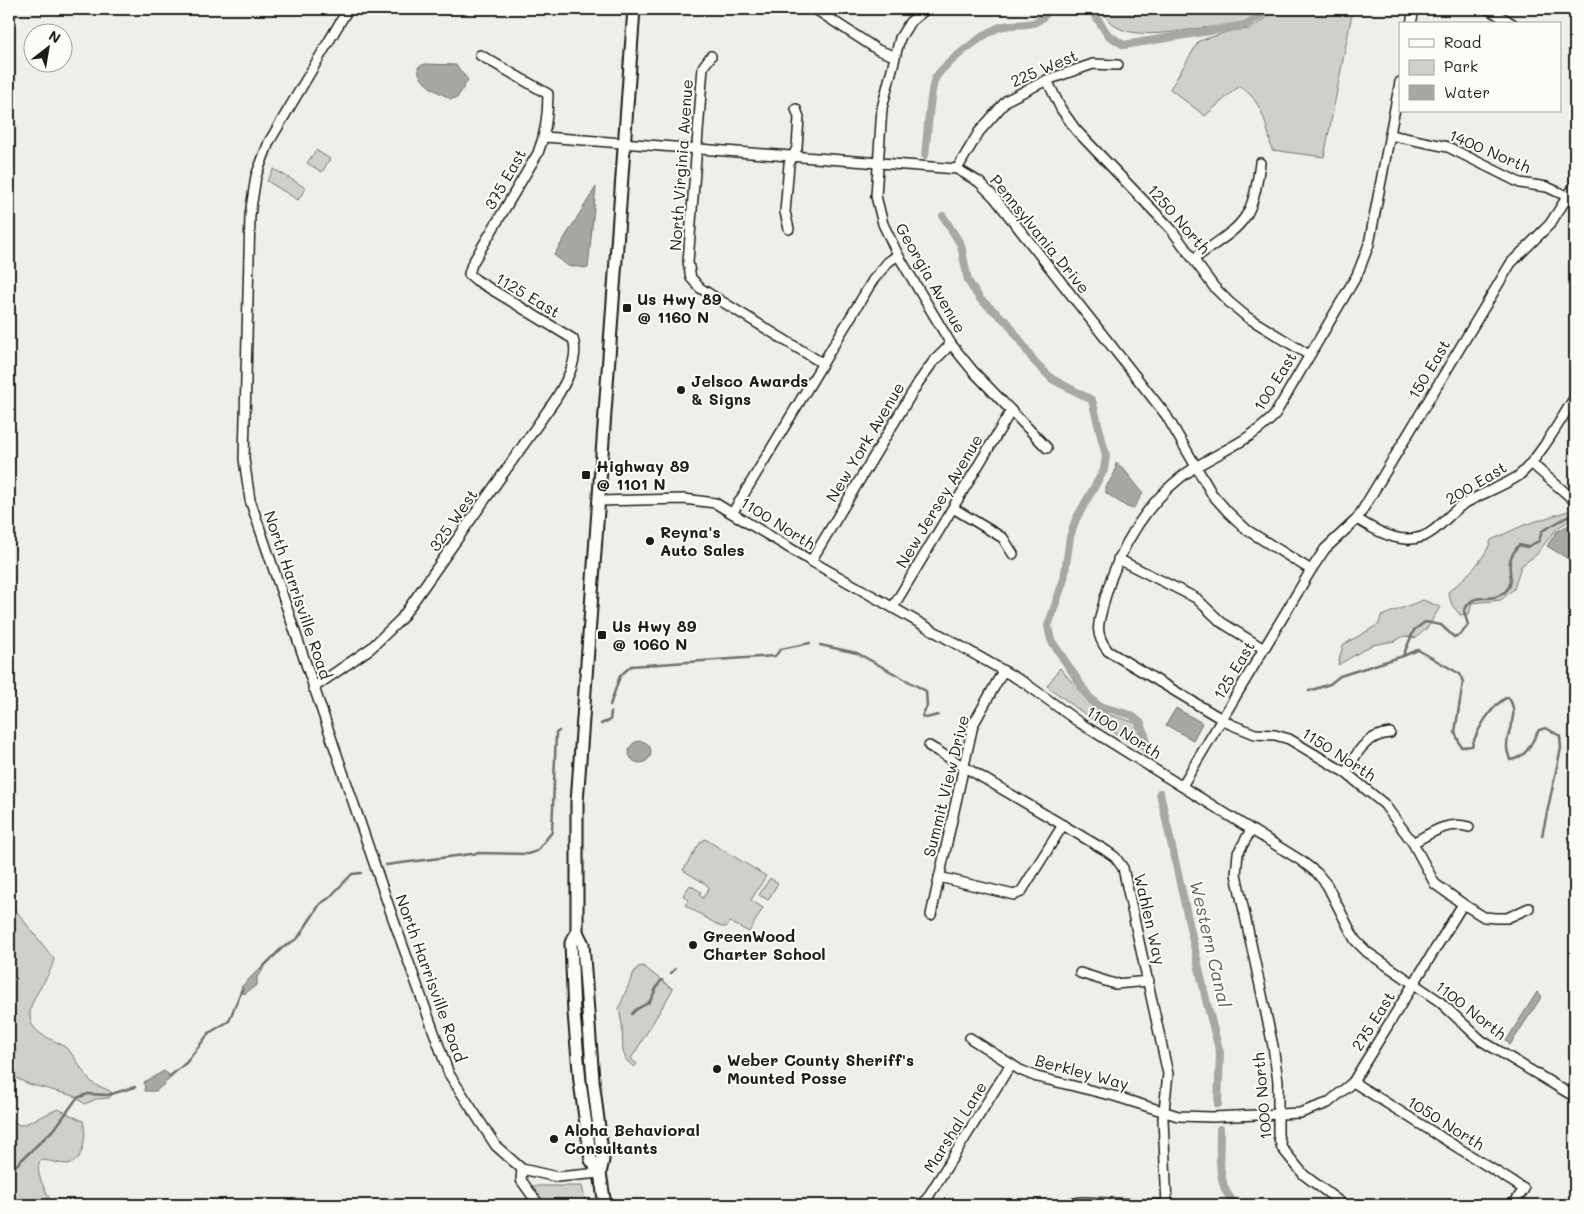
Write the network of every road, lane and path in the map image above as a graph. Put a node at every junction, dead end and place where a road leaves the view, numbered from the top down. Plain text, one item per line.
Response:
1 (348, 9) edge
2 (634, 9) edge
3 (815, 9) edge
4 (926, 9) edge
5 (1414, 9) edge
6 (1488, 9) edge
7 (1412, 22) edge
8 (1510, 22) edge
9 (480, 54) dead end
10 (711, 56) dead end
11 (894, 56) junction
12 (1118, 65) dead end
13 (1047, 80) junction
14 (1399, 87) edge
15 (796, 108) dead end
16 (1390, 135) junction
17 (545, 137) junction
18 (624, 144) junction
19 (696, 149) junction
20 (793, 156) junction
21 (878, 162) junction
22 (1260, 163) dead end
23 (957, 169) junction
24 (1575, 185) edge
25 (1572, 199) edge
26 (789, 229) dead end
27 (898, 255) junction
28 (1194, 258) junction
29 (469, 274) joint
30 (573, 339) joint
31 (951, 344) junction
32 (1310, 355) junction
33 (822, 363) junction
34 (1575, 397) edge
35 (1012, 411) junction
36 (1047, 448) dead end
37 (1531, 463) junction
38 (1196, 467) junction
39 (598, 501) junction
40 (1575, 501) edge
41 (953, 508) junction
42 (733, 512) junction
43 (1357, 519) junction
44 (1013, 554) dead end
45 (1118, 559) junction
46 (811, 561) junction
47 (1311, 570) junction
48 (893, 607) junction
49 (1101, 642) joint
50 (1264, 649) junction
51 (1003, 671) junction
52 (314, 688) junction
53 (1221, 720) junction
54 (1390, 734) dead end
55 (929, 746) dead end
56 (963, 766) junction
57 (1346, 772) junction
58 (1182, 786) junction
59 (1063, 825) junction
60 (1469, 827) dead end
61 (1251, 830) junction
62 (1413, 843) junction
63 (939, 877) junction
64 (1464, 904) junction
65 (1529, 908) dead end
66 (931, 915) dead end
67 (1080, 973) dead end
68 (1149, 981) junction
69 (1413, 984) junction
70 (970, 1038) dead end
71 (1011, 1064) junction
72 (1353, 1082) junction
73 (1575, 1097) edge
74 (1164, 1111) junction
75 (1278, 1114) junction
76 (522, 1169) junction
77 (600, 1173) junction
78 (540, 1205) edge
79 (605, 1205) edge
80 (923, 1205) edge
81 (1061, 1205) edge
82 (1166, 1205) edge
83 (1344, 1205) edge
84 (1514, 1205) edge

1 - 52 street, North Harrisville Road
2 - 18 main road
3 - 11 street
4 - 11 street, Georgia Avenue
5 - 7 street
6 - 8 street
9 - 17 street, 375 East
10 - 19 street, North Virginia Avenue
11 - 21 street, Georgia Avenue
12 - 13 street, 225 West
13 - 23 street, 225 West
13 - 28 street, 1250 North
14 - 16 street, 100 East
15 - 20 street
16 - 25 street, 1400 North
16 - 32 street, 100 East
17 - 18 street, Pennsylvania Drive
17 - 29 street, 375 East
18 - 19 street, Pennsylvania Drive
18 - 39 main road
19 - 20 street, Pennsylvania Drive
19 - 33 street, North Virginia Avenue
20 - 21 street, Pennsylvania Drive
20 - 26 street
21 - 23 street, Pennsylvania Drive
21 - 27 street, Georgia Avenue
22 - 28 street
23 - 38 street, Pennsylvania Drive
24 - 25 street, 150 East
25 - 43 street, 150 East
27 - 31 street, Georgia Avenue
27 - 33 street
28 - 32 street, 1250 North
29 - 30 street, 1125 East
30 - 52 street, 325 West
31 - 35 street, Georgia Avenue
31 - 46 street, New York Avenue
32 - 38 street, 100 East
33 - 42 street
34 - 37 street, 200 East
35 - 36 street, Georgia Avenue
35 - 41 street, New Jersey Avenue
37 - 40 street
37 - 43 street, 200 East
38 - 45 street, 100 East
38 - 47 street, Pennsylvania Drive
39 - 42 street, 1100 North
39 - 77 main road
41 - 44 street
41 - 48 street, New Jersey Avenue
42 - 46 street, 1100 North
43 - 47 street, 150 East
45 - 49 street, 100 East
45 - 50 street
46 - 48 street, 1100 North
47 - 50 street, 125 East
48 - 51 street, 1100 North
49 - 53 street, 1150 North
50 - 53 street, 125 East
51 - 56 street, Summit View Drive
51 - 58 street, 1100 North
52 - 76 street, North Harrisville Road
53 - 57 street, 1150 North
53 - 58 street, 125 East
54 - 57 street
55 - 56 street, Wahlen Way
56 - 59 street, Wahlen Way
56 - 63 street, Summit View Drive
57 - 62 street, 1150 North
58 - 61 street, 1100 North
59 - 63 street
59 - 68 street, Wahlen Way
60 - 62 street
61 - 69 street, 1100 North
61 - 75 street, 1000 North
62 - 64 street, 1150 North
63 - 66 street, Summit View Drive
64 - 65 street, 1150 North
64 - 69 street, 275 East
67 - 68 street
68 - 74 street, Wahlen Way
69 - 72 street, 275 East
69 - 73 street, 1100 North
70 - 71 street, Berkley Way
71 - 74 street, Berkley Way
71 - 80 street, Marshal Lane
72 - 75 street, 275 East
72 - 84 street, 1050 North
74 - 75 street, Berkley Way
74 - 82 street, Wahlen Way
75 - 83 street, 1000 North
76 - 77 street, North Harrisville Road
76 - 78 street, North Harrisville Road
77 - 79 main road
81 - 82 street

